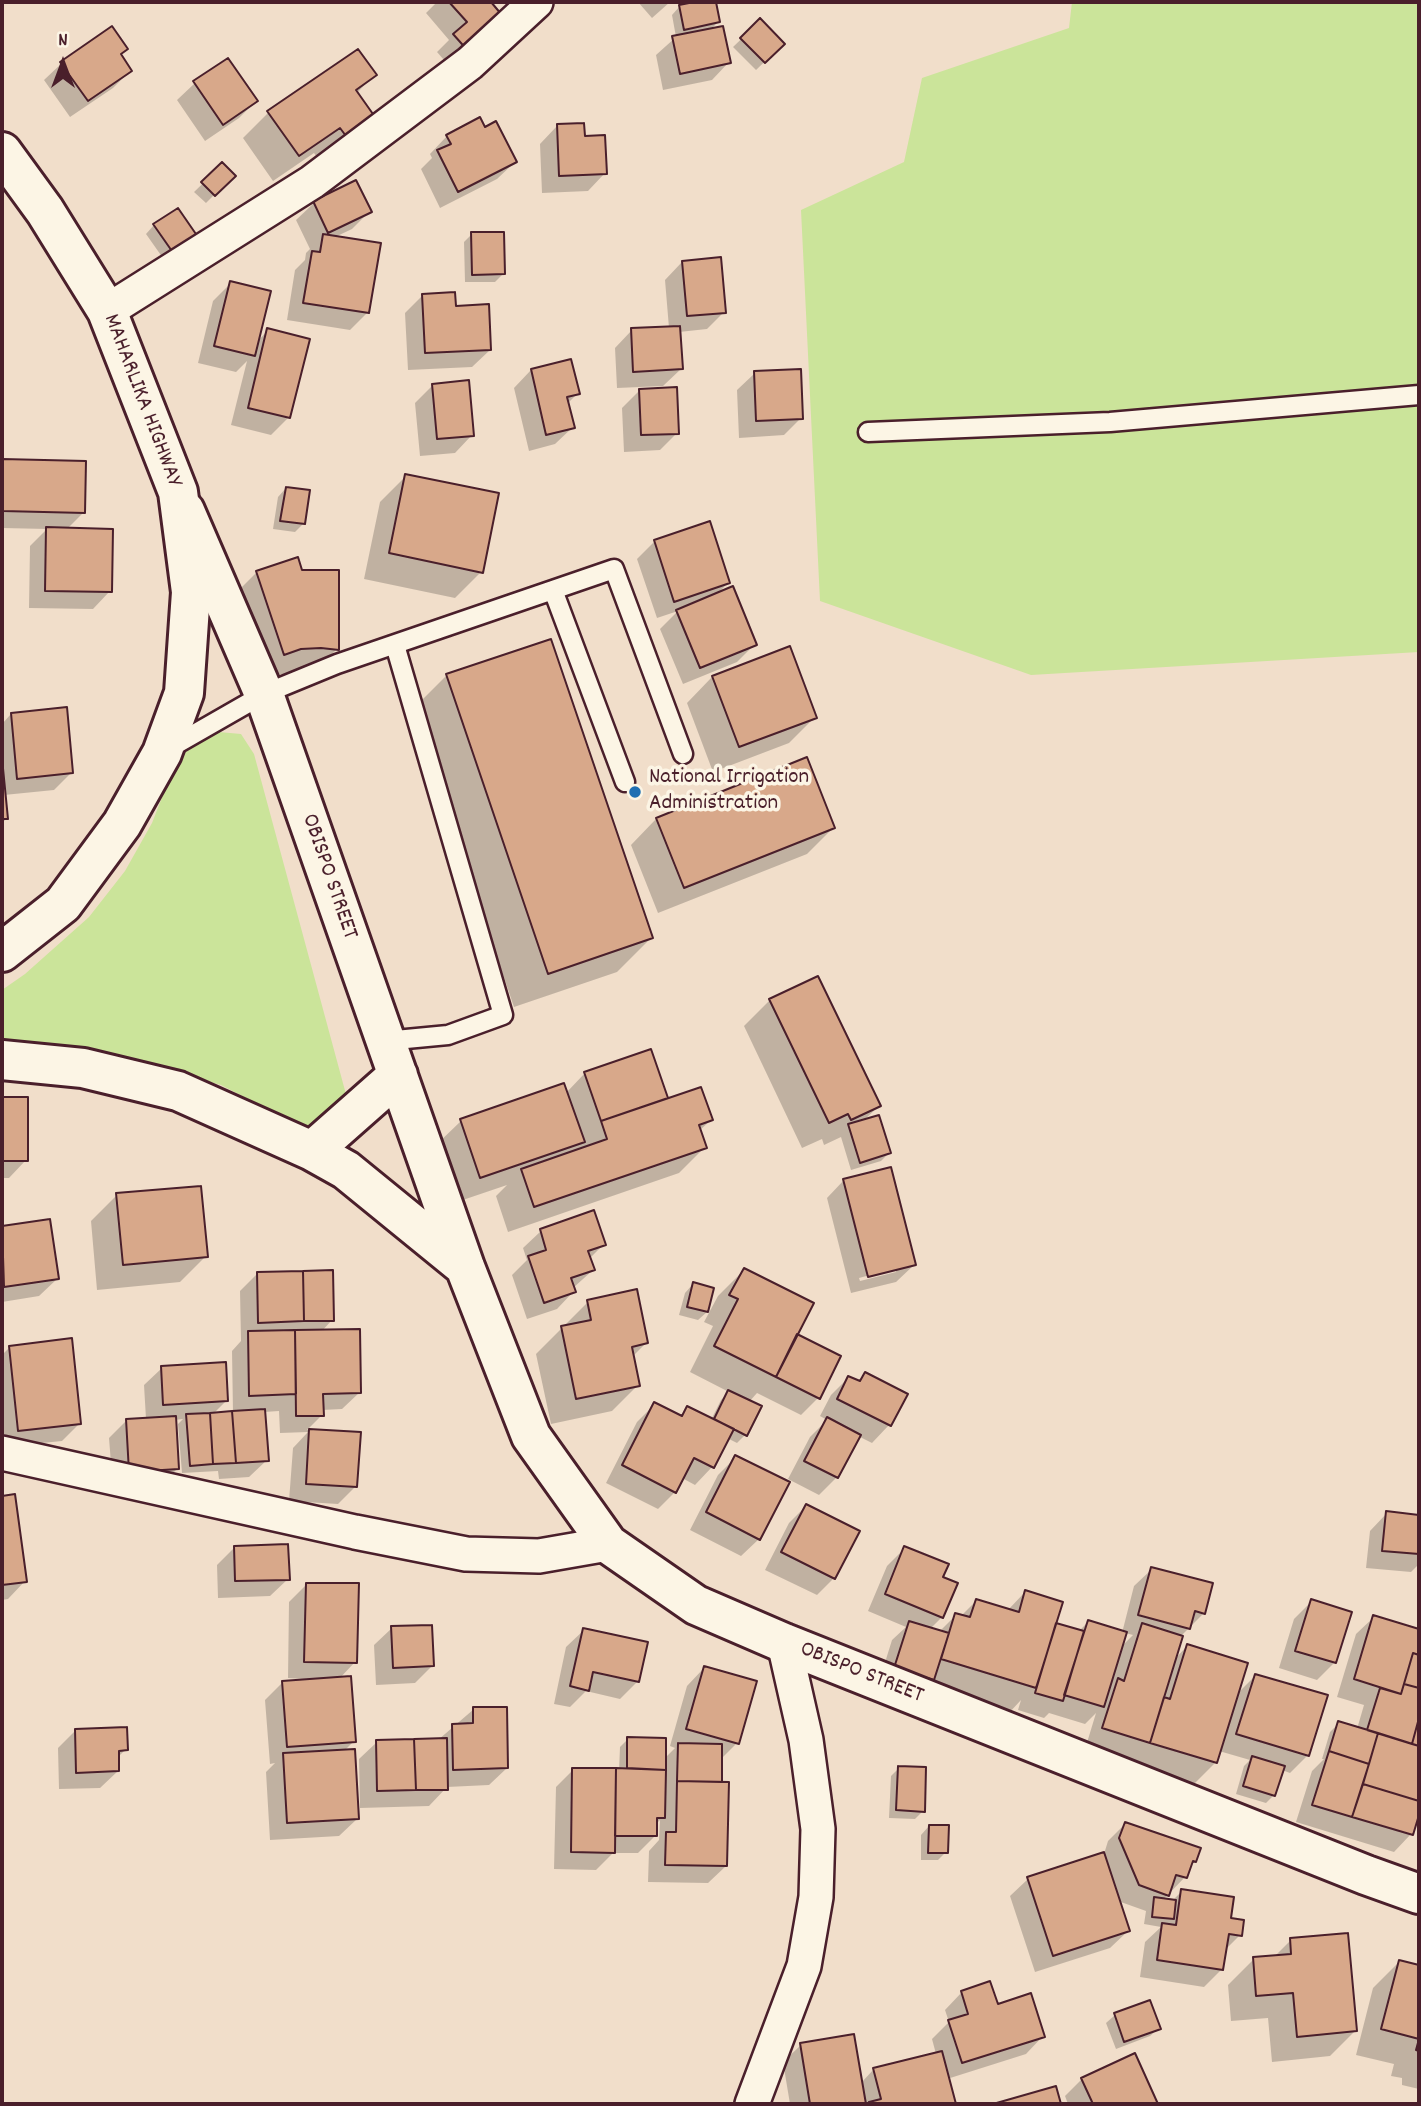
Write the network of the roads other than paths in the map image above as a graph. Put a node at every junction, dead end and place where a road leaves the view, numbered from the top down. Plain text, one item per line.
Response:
1 (536, 2) edge
2 (2, 152) edge
3 (107, 311) junction
4 (1419, 395) edge
5 (868, 432) dead end
6 (178, 492) junction
7 (553, 590) junction
8 (395, 645) junction
9 (264, 694) junction
10 (162, 753) junction
11 (683, 754) dead end
12 (625, 782) dead end
13 (2, 952) edge
14 (391, 1058) junction
15 (2, 1060) edge
16 (312, 1152) junction
17 (465, 1267) junction
18 (2, 1453) edge
19 (608, 1544) junction
20 (784, 1643) junction
21 (1419, 1894) edge
22 (752, 2104) edge

1 - 3 street
2 - 3 main road, MAHARLIKA HIGHWAY
3 - 6 main road, MAHARLIKA HIGHWAY
4 - 5 lane
6 - 9 main road, OBISPO STREET
6 - 10 main road, MAHARLIKA HIGHWAY
7 - 8 lane
7 - 11 lane
7 - 12 lane
8 - 9 lane
8 - 14 lane
9 - 10 lane
9 - 14 main road, OBISPO STREET
10 - 13 main road, MAHARLIKA HIGHWAY
14 - 16 main road
14 - 17 main road, OBISPO STREET
15 - 16 main road, OBISPO STREET
16 - 17 main road, OBISPO STREET
17 - 19 main road, OBISPO STREET
18 - 19 street
19 - 20 main road, OBISPO STREET
20 - 21 main road, OBISPO STREET
20 - 22 street

